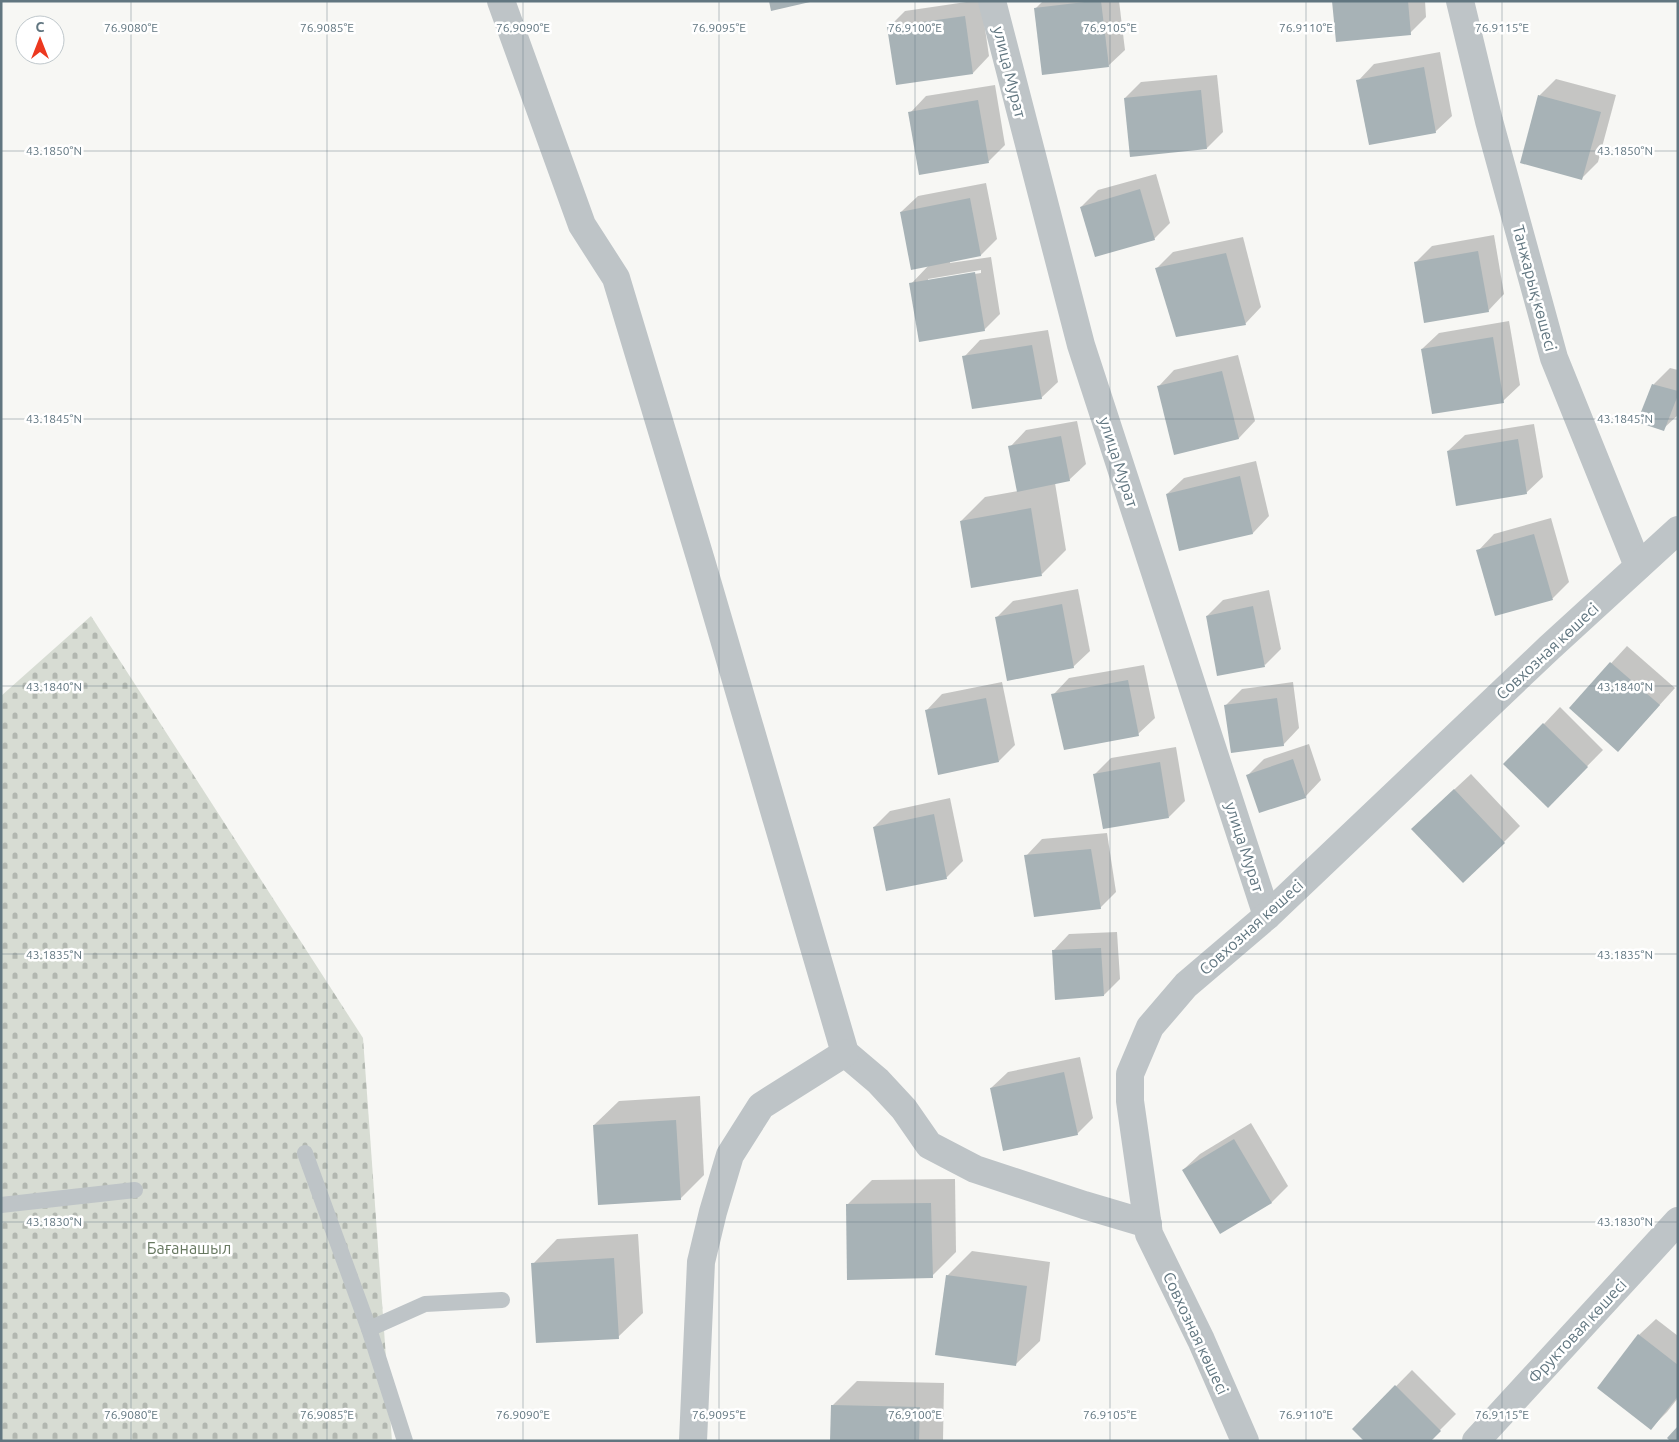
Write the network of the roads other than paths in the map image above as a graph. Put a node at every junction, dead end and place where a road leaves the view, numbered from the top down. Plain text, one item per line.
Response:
1 (501, 1) edge
2 (992, 1) edge
3 (1460, 1) edge
4 (1678, 530) edge
5 (1638, 566) junction
6 (1267, 916) junction
7 (845, 1053) junction
8 (306, 1153) dead end
9 (135, 1190) dead end
10 (1, 1205) edge
11 (1678, 1221) edge
12 (1148, 1224) junction
13 (502, 1300) dead end
14 (369, 1329) junction
15 (405, 1441) edge
16 (693, 1441) edge
17 (1245, 1441) edge
18 (1476, 1441) edge

1 - 7 street
2 - 6 street, улица Мурат
3 - 5 street, Танжарық көшесі
4 - 5 street, Совхозная көшесі
5 - 6 street, Совхозная көшесі
6 - 12 street, Совхозная көшесі
7 - 12 street
7 - 16 street
8 - 14 lane
9 - 10 lane
11 - 18 street, Фруктовая көшесі
12 - 17 street, Совхозная көшесі
13 - 14 lane
14 - 15 lane

